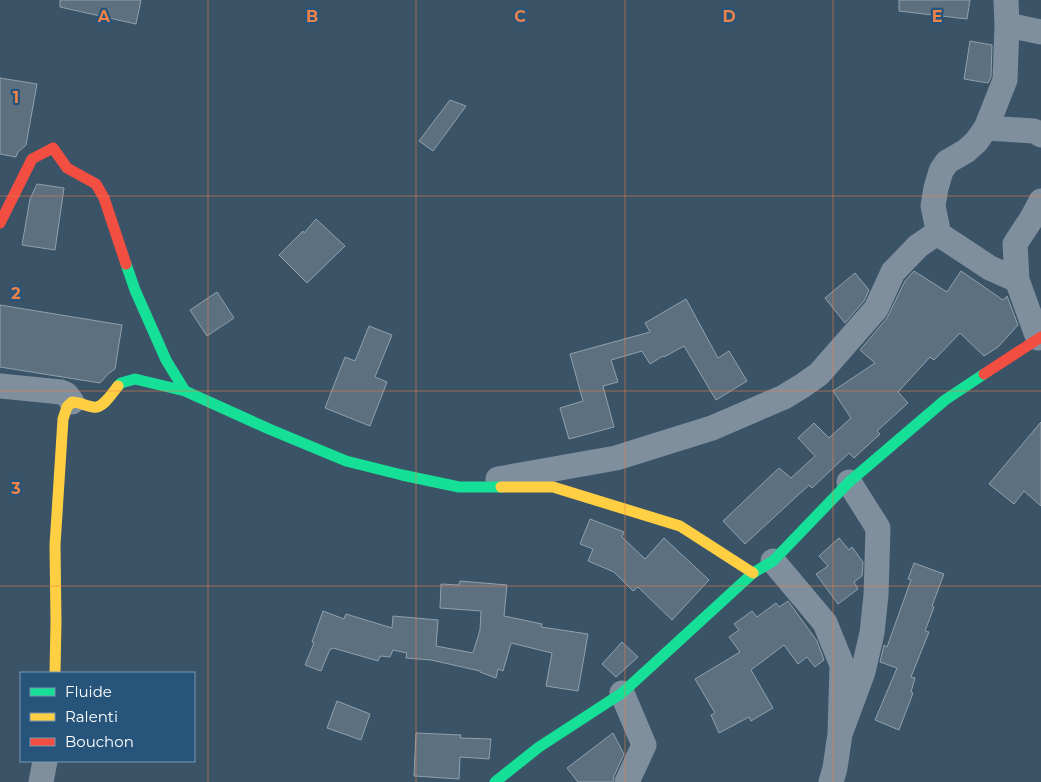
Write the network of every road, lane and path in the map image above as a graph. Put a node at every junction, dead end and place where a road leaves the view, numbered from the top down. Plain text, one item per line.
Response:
1 (1006, 0) edge
2 (1007, 25) junction
3 (1041, 32) edge
4 (986, 128) junction
5 (1041, 135) edge
6 (1041, 201) edge
7 (0, 223) edge
8 (937, 233) junction
9 (1017, 280) junction
10 (1040, 338) edge
11 (0, 386) edge
12 (185, 391) junction
13 (72, 402) junction
14 (849, 482) junction
15 (459, 487) junction
16 (763, 567) junction
17 (55, 672) edge
18 (622, 693) junction
19 (840, 734) junction
20 (44, 762) edge
21 (41, 782) edge
22 (495, 782) edge
23 (627, 782) edge
24 (831, 782) edge

1 - 2 street
2 - 3 street
2 - 4 street
4 - 5 street
4 - 8 street
6 - 9 street
7 - 12 street
8 - 9 street
8 - 15 street
9 - 10 street
10 - 14 street
11 - 13 street
12 - 13 street
12 - 15 street
13 - 17 street
14 - 16 street
14 - 19 street
15 - 16 street
16 - 18 street
16 - 19 street
18 - 22 street
18 - 23 street
19 - 24 street
20 - 21 street

